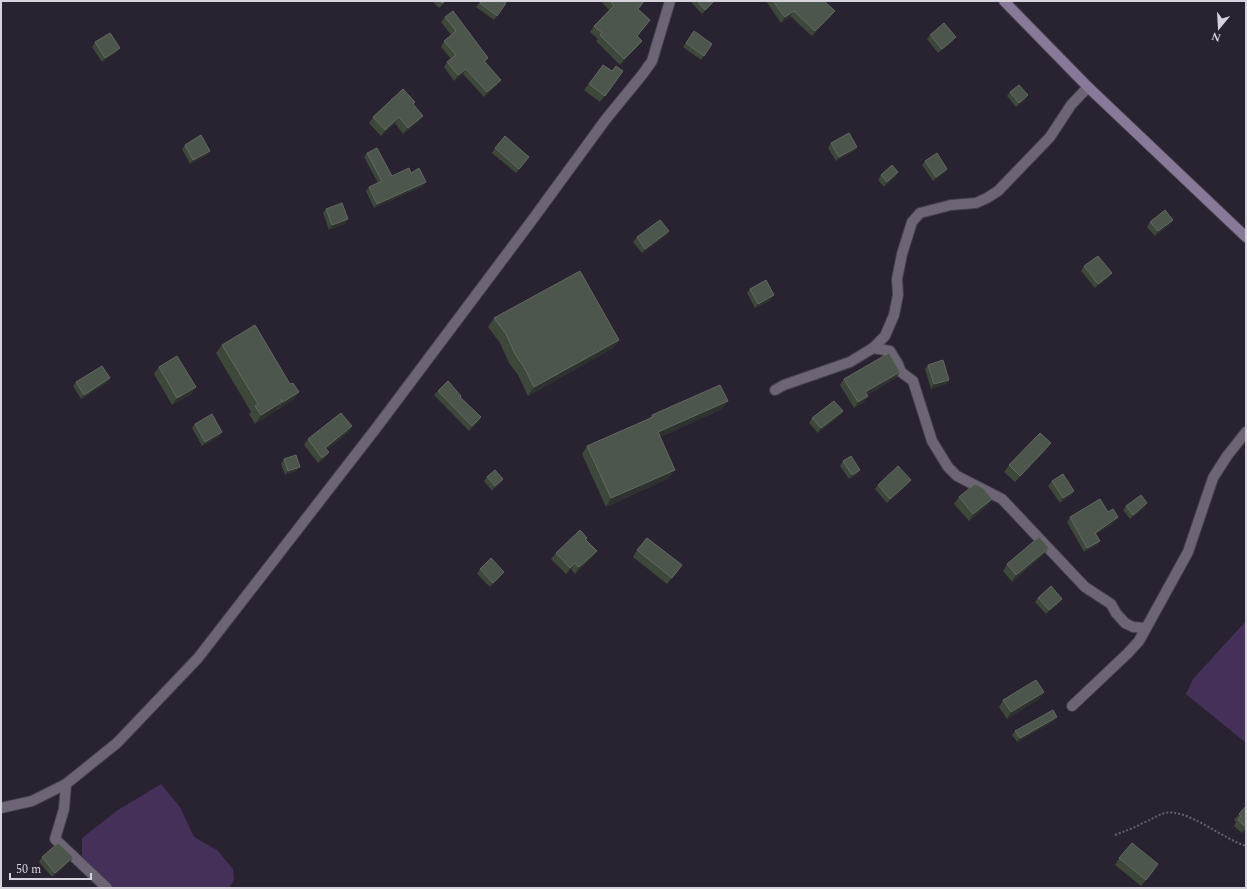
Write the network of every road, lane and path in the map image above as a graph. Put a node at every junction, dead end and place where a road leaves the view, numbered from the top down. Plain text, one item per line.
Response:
1 (670, 1) edge
2 (1004, 1) edge
3 (1088, 87) junction
4 (1246, 237) edge
5 (873, 348) junction
6 (775, 390) dead end
7 (1246, 432) edge
8 (1146, 628) junction
9 (1072, 706) dead end
10 (66, 784) junction
11 (1, 808) edge
12 (1115, 835) dead end
13 (1246, 846) edge
14 (107, 888) edge

1 - 10 street
2 - 3 main road
3 - 4 main road
3 - 5 street
5 - 6 street
5 - 8 street
7 - 8 street
8 - 9 street
10 - 11 street
10 - 14 street
12 - 13 path

